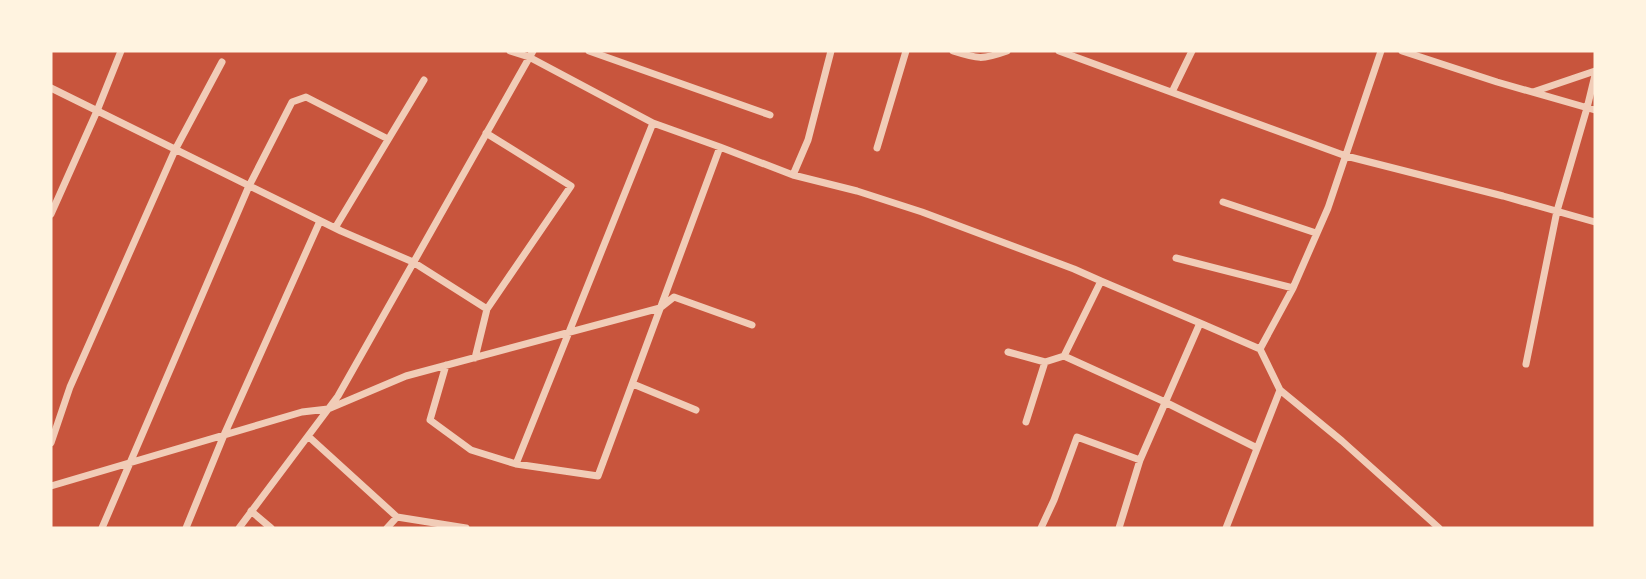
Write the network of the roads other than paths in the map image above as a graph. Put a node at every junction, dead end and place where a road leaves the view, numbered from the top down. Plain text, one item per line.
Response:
1 (121, 51) edge
2 (510, 51) edge
3 (589, 51) edge
4 (831, 51) edge
5 (906, 51) edge
6 (953, 51) edge
7 (1007, 51) edge
8 (1059, 51) edge
9 (1192, 51) edge
10 (1381, 51) edge
11 (1402, 51) edge
12 (531, 54) edge
13 (222, 62) dead end
14 (1595, 73) edge
15 (424, 80) dead end
16 (51, 88) edge
17 (1172, 92) junction
18 (1533, 92) junction
19 (1591, 109) edge
20 (97, 111) junction
21 (770, 115) dead end
22 (653, 123) junction
23 (486, 133) junction
24 (388, 139) junction
25 (720, 147) junction
26 (877, 148) dead end
27 (175, 150) junction
28 (1346, 156) junction
29 (793, 174) junction
30 (249, 186) junction
31 (1223, 202) dead end
32 (1557, 211) junction
33 (51, 214) edge
34 (320, 221) junction
35 (1595, 222) edge
36 (335, 228) junction
37 (1316, 233) junction
38 (1176, 258) dead end
39 (413, 262) junction
40 (1101, 281) junction
41 (1293, 288) junction
42 (487, 309) junction
43 (660, 309) junction
44 (1200, 323) junction
45 (752, 326) dead end
46 (569, 332) junction
47 (1260, 349) junction
48 (1008, 352) dead end
49 (1064, 356) junction
50 (475, 358) junction
51 (1045, 362) junction
52 (1526, 364) dead end
53 (446, 365) junction
54 (633, 384) junction
55 (1280, 390) junction
56 (1165, 402) junction
57 (328, 409) junction
58 (696, 410) dead end
59 (1026, 422) dead end
60 (225, 435) junction
61 (308, 436) junction
62 (51, 443) edge
63 (1257, 448) junction
64 (1140, 460) junction
65 (130, 463) junction
66 (516, 464) junction
67 (51, 486) edge
68 (251, 511) junction
69 (397, 517) junction
70 (102, 528) edge
71 (186, 528) edge
72 (239, 528) edge
73 (271, 528) edge
74 (387, 528) edge
75 (466, 528) edge
76 (1041, 528) edge
77 (1119, 528) edge
78 (1226, 528) edge
79 (1439, 528) edge

1 - 20 street
2 - 12 street
3 - 21 street
4 - 29 street
5 - 26 street
6 - 7 street
8 - 17 street
9 - 17 street
10 - 28 street
11 - 18 street
12 - 22 street
12 - 23 street
13 - 27 street
14 - 18 street
14 - 19 street
15 - 24 street
16 - 20 street
17 - 28 street
18 - 19 street
19 - 32 street
20 - 27 street
20 - 33 street
22 - 25 street
22 - 46 street
23 - 39 street
23 - 42 street
24 - 30 street
24 - 36 street
25 - 29 street
25 - 43 street
27 - 30 street
27 - 62 street
28 - 32 street
28 - 37 street
29 - 40 street
30 - 34 street
30 - 65 street
31 - 37 street
32 - 35 street
32 - 52 street
34 - 36 street
34 - 60 street
36 - 39 street
37 - 41 street
38 - 41 street
39 - 42 street
39 - 57 street
40 - 44 street
40 - 49 street
41 - 47 street
42 - 50 street
43 - 45 street
43 - 46 street
43 - 54 street
44 - 47 street
44 - 56 street
46 - 50 street
46 - 66 street
47 - 55 street
48 - 51 street
49 - 51 street
49 - 56 street
50 - 53 street
51 - 59 street
53 - 57 street
53 - 66 street
54 - 58 street
54 - 66 street
55 - 63 street
55 - 79 street
56 - 63 street
56 - 64 street
57 - 60 street
57 - 61 street
60 - 65 street
60 - 71 street
61 - 68 street
61 - 69 street
63 - 78 street
64 - 76 street
64 - 77 street
65 - 67 street
65 - 70 street
68 - 72 street
68 - 73 street
69 - 74 street
69 - 75 street

